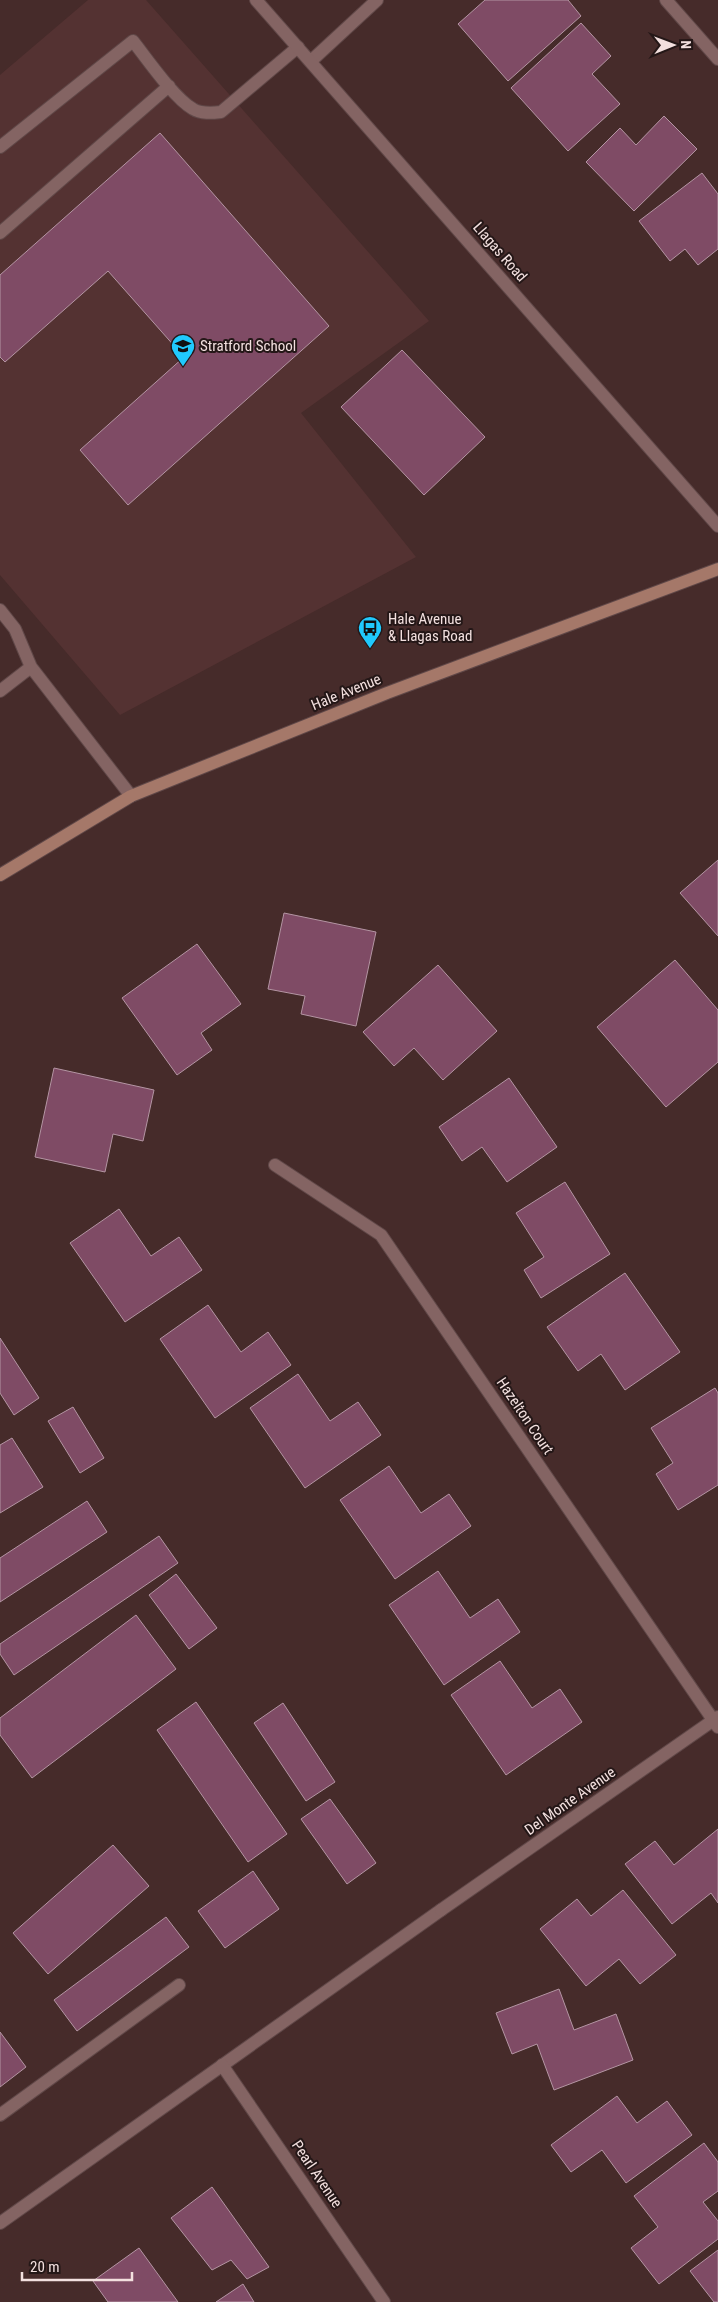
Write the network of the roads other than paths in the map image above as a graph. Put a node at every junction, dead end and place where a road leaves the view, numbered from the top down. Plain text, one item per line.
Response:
1 (256, 0) edge
2 (377, 0) edge
3 (666, 0) edge
4 (298, 47) junction
5 (718, 58) edge
6 (311, 60) junction
7 (169, 86) junction
8 (0, 147) edge
9 (0, 232) edge
10 (718, 526) edge
11 (718, 569) edge
12 (0, 610) edge
13 (31, 667) junction
14 (0, 691) edge
15 (131, 796) junction
16 (0, 875) edge
17 (275, 1165) dead end
18 (716, 1722) edge
19 (179, 1986) dead end
20 (222, 2065) junction
21 (0, 2115) edge
22 (0, 2222) edge
23 (384, 2302) edge

1 - 4 street, Llagas Road
2 - 6 street
3 - 5 street
4 - 6 street, Llagas Road
4 - 7 street
6 - 10 street, Llagas Road
7 - 8 street
7 - 9 street
11 - 15 main road, Hale Avenue
12 - 13 street
13 - 14 street
13 - 15 street
15 - 16 main road, Hale Avenue
17 - 18 street, Hazelton Court
18 - 20 street, Del Monte Avenue
19 - 21 street
20 - 22 street, Del Monte Avenue
20 - 23 street, Pearl Avenue

